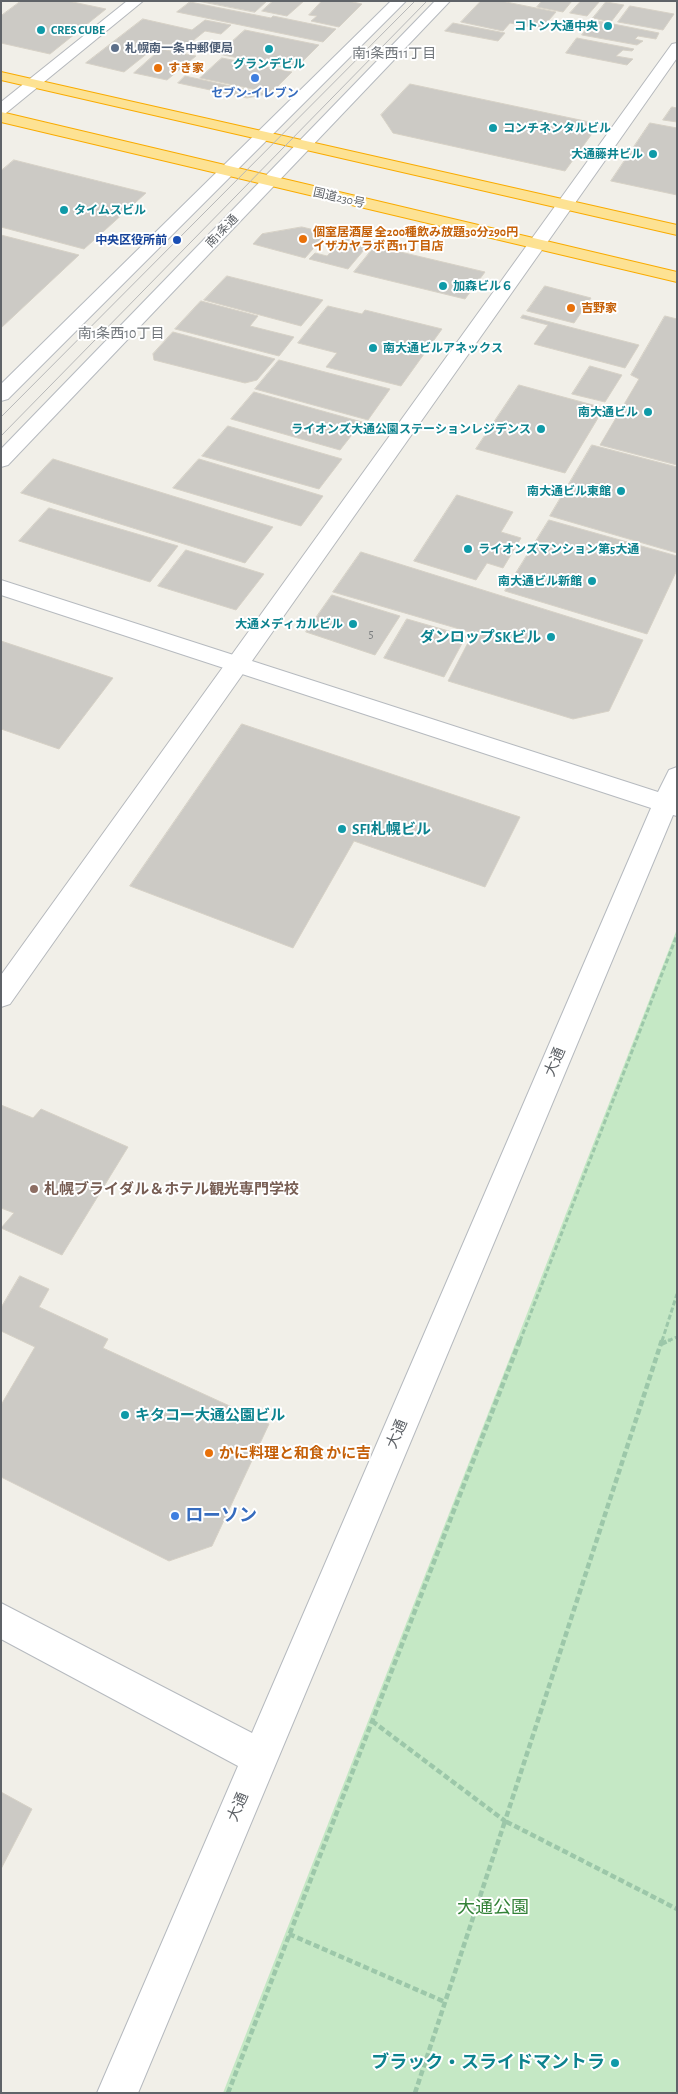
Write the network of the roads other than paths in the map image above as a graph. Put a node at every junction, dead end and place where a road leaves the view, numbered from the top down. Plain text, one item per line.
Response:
1 (136, 1) edge
2 (399, 1) edge
3 (442, 1) edge
4 (677, 47) edge
5 (1, 76) edge
6 (34, 84) junction
7 (1, 110) edge
8 (1, 117) edge
9 (264, 137) junction
10 (304, 146) junction
11 (228, 171) junction
12 (270, 181) junction
13 (566, 205) junction
14 (677, 230) edge
15 (538, 244) junction
16 (677, 277) edge
17 (1, 395) edge
18 (1, 461) edge
19 (1, 587) edge
20 (236, 664) junction
21 (673, 796) edge
22 (1, 996) edge
23 (1, 1620) edge
24 (259, 1757) junction
25 (117, 2093) edge

1 - 6 street
2 - 9 street
3 - 10 street, 南1条通
4 - 13 street
5 - 6 highway
6 - 7 street
6 - 9 highway
8 - 11 highway, 国道230号
9 - 10 highway
9 - 11 street
10 - 12 street, 南1条通
10 - 13 highway
11 - 12 highway, 国道230号
11 - 17 street
12 - 15 highway, 国道230号
12 - 18 street, 南1条通
13 - 14 highway
13 - 15 street
15 - 16 highway, 国道230号
15 - 20 street
19 - 20 street
20 - 21 street
20 - 22 street
21 - 24 street, 大通
23 - 24 street
24 - 25 street, 大通

